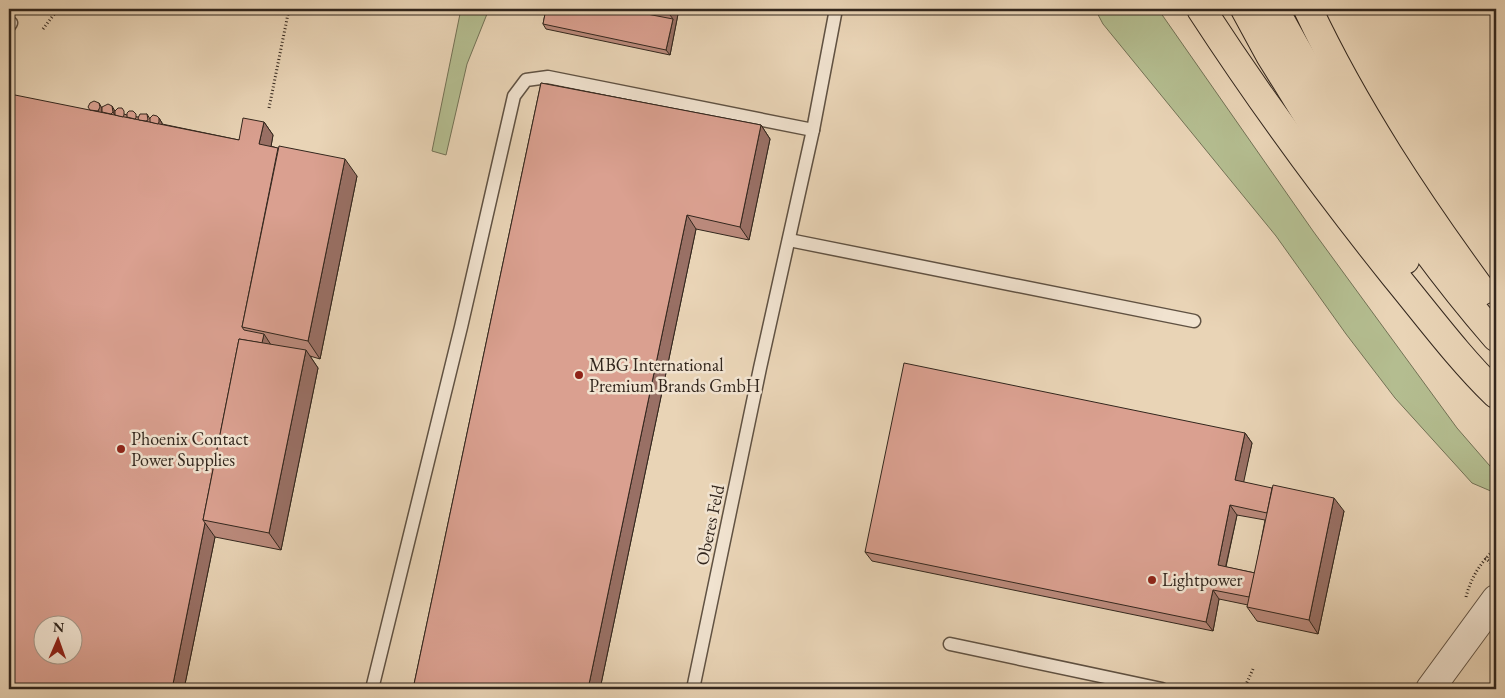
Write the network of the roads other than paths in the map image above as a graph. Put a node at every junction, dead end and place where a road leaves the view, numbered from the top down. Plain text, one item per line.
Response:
1 (836, 9) edge
2 (1201, 9) edge
3 (1244, 9) edge
4 (1274, 9) edge
5 (1308, 9) edge
6 (813, 130) junction
7 (789, 240) junction
8 (1496, 311) edge
9 (1194, 321) dead end
10 (1496, 337) edge
11 (1496, 376) edge
12 (1496, 394) edge
13 (1496, 599) edge
14 (950, 644) dead end
15 (372, 689) edge
16 (693, 689) edge
17 (1162, 689) edge
18 (1430, 689) edge

1 - 6 lane, Oberes Feld
2 - 12 highway
3 - 11 highway
4 - 10 highway
5 - 8 highway
6 - 7 lane, Oberes Feld
6 - 15 lane
7 - 9 lane
7 - 16 lane, Oberes Feld
13 - 18 street
14 - 17 lane

